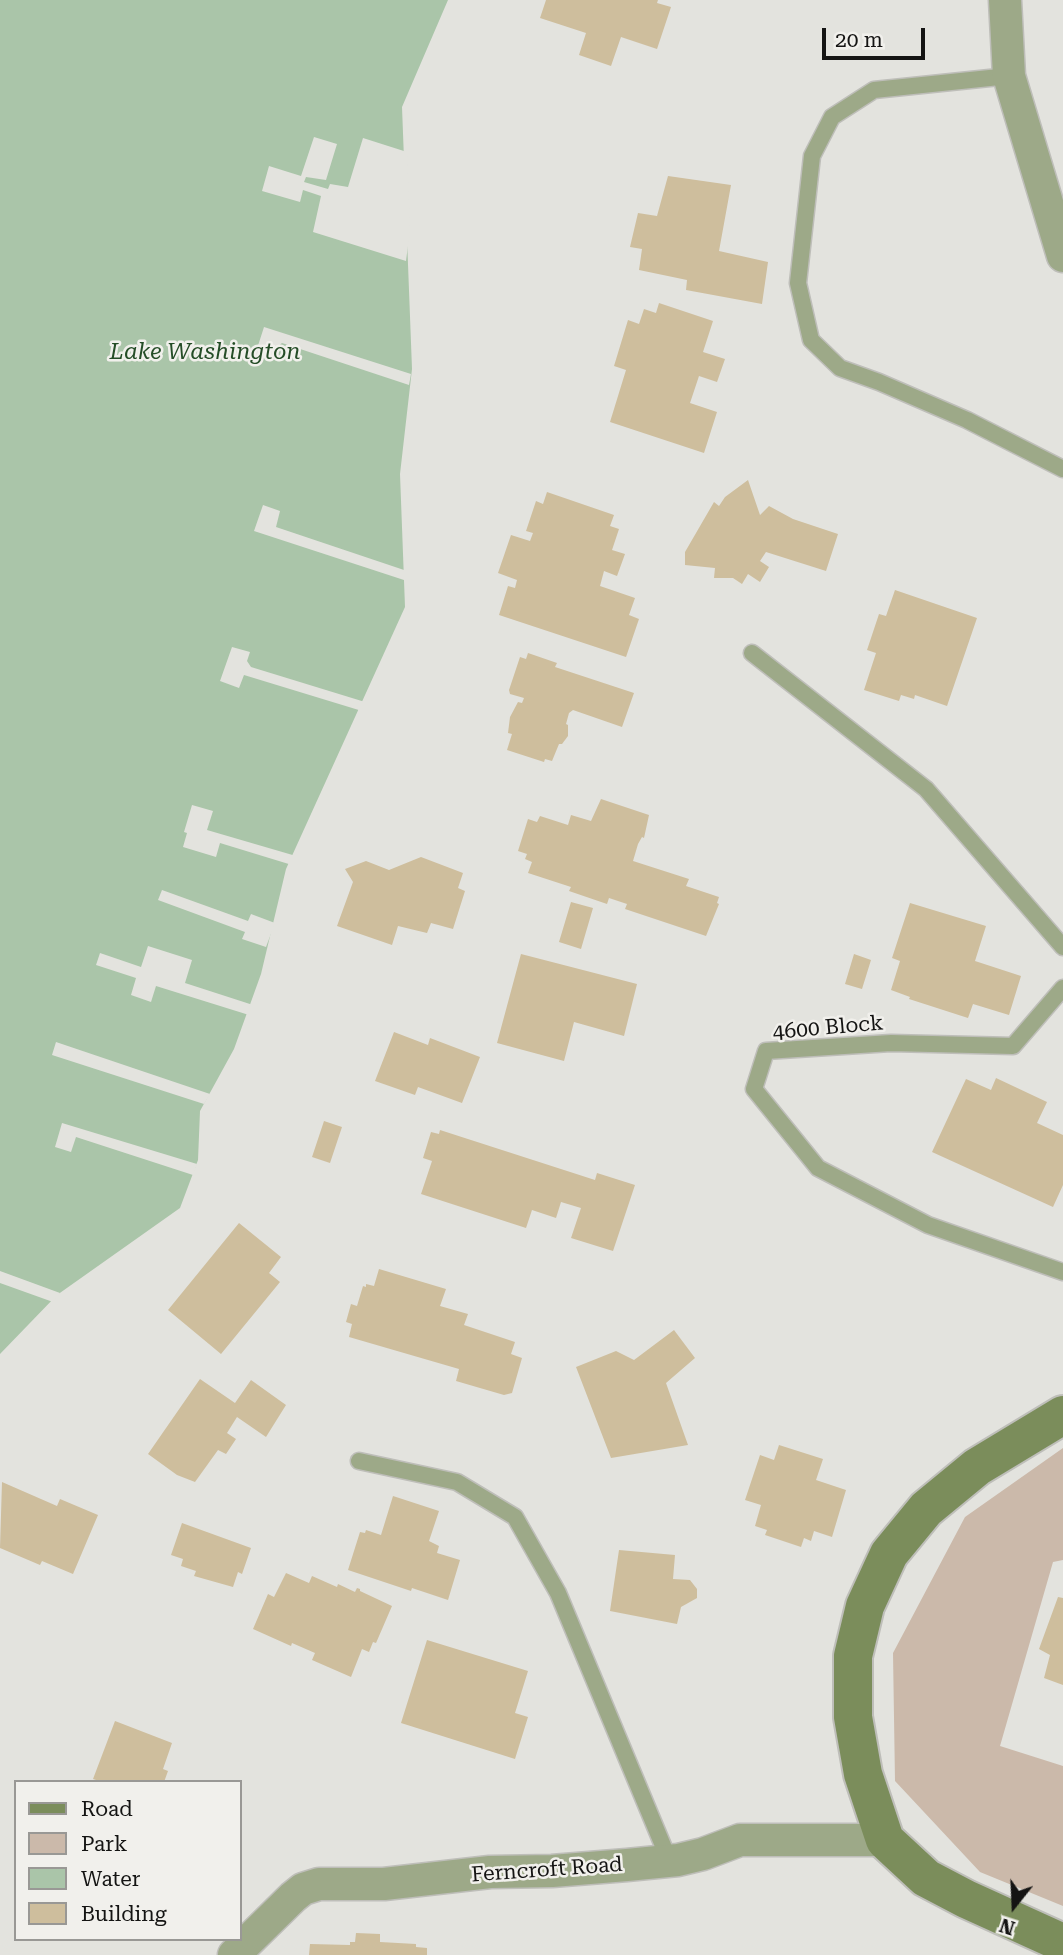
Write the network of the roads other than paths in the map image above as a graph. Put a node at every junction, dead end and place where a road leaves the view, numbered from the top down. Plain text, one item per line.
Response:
1 (1005, 0) edge
2 (1009, 76) junction
3 (1063, 256) edge
4 (1063, 469) edge
5 (752, 653) dead end
6 (1063, 947) edge
7 (1063, 988) edge
8 (1063, 1272) edge
9 (1063, 1415) edge
10 (359, 1461) dead end
11 (885, 1840) junction
12 (669, 1860) junction
13 (1063, 1943) edge
14 (234, 1955) edge

1 - 2 street
2 - 3 street
2 - 4 lane
5 - 6 lane
7 - 8 lane, 4600 Block
9 - 11 street
10 - 12 lane
11 - 12 street, Ferncroft Road
11 - 13 street
12 - 14 street, Ferncroft Road

